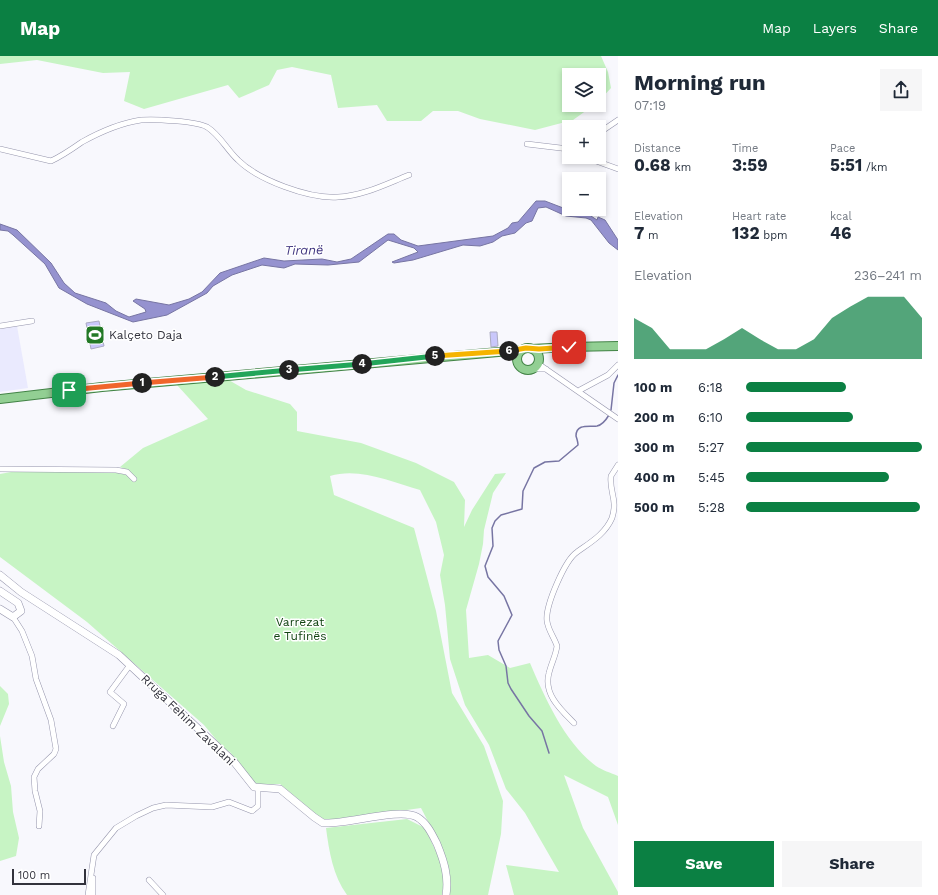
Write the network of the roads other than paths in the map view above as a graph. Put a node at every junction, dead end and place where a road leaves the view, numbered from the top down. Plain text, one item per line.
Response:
1 (618, 120) edge
2 (606, 128) edge
3 (527, 144) dead end
4 (562, 148) edge
5 (0, 150) edge
6 (604, 164) edge
7 (618, 169) edge
8 (410, 175) dead end
9 (32, 321) dead end
10 (0, 326) edge
11 (618, 346) edge
12 (569, 347) junction
13 (532, 349) junction
14 (522, 350) junction
15 (503, 352) junction
16 (517, 362) junction
17 (536, 364) junction
18 (618, 365) edge
19 (580, 390) junction
20 (0, 399) edge
21 (618, 418) edge
22 (618, 465) edge
23 (0, 469) edge
24 (134, 479) dead end
25 (0, 575) edge
26 (0, 591) edge
27 (0, 609) edge
28 (13, 617) junction
29 (130, 664) junction
30 (574, 723) dead end
31 (114, 726) dead end
32 (258, 788) junction
33 (39, 826) dead end
34 (92, 862) junction
35 (149, 880) dead end
36 (88, 895) edge
37 (93, 895) edge
38 (163, 895) edge
39 (446, 895) edge

1 - 2 street
3 - 4 street
5 - 8 street
6 - 7 street
9 - 10 street
11 - 12 main road
12 - 13 main road
12 - 17 main road
13 - 14 main road
13 - 17 main road
14 - 15 main road
14 - 16 main road
15 - 16 main road
15 - 20 main road
16 - 17 main road
17 - 19 street
18 - 19 street
19 - 21 street
22 - 30 street
23 - 24 street
25 - 29 street, Rruga Fehim Zavalani
26 - 28 street
27 - 28 street
28 - 33 street
29 - 31 street
29 - 32 street, Rruga Fehim Zavalani
32 - 34 street
32 - 39 street
34 - 36 street
34 - 37 street
35 - 38 street

